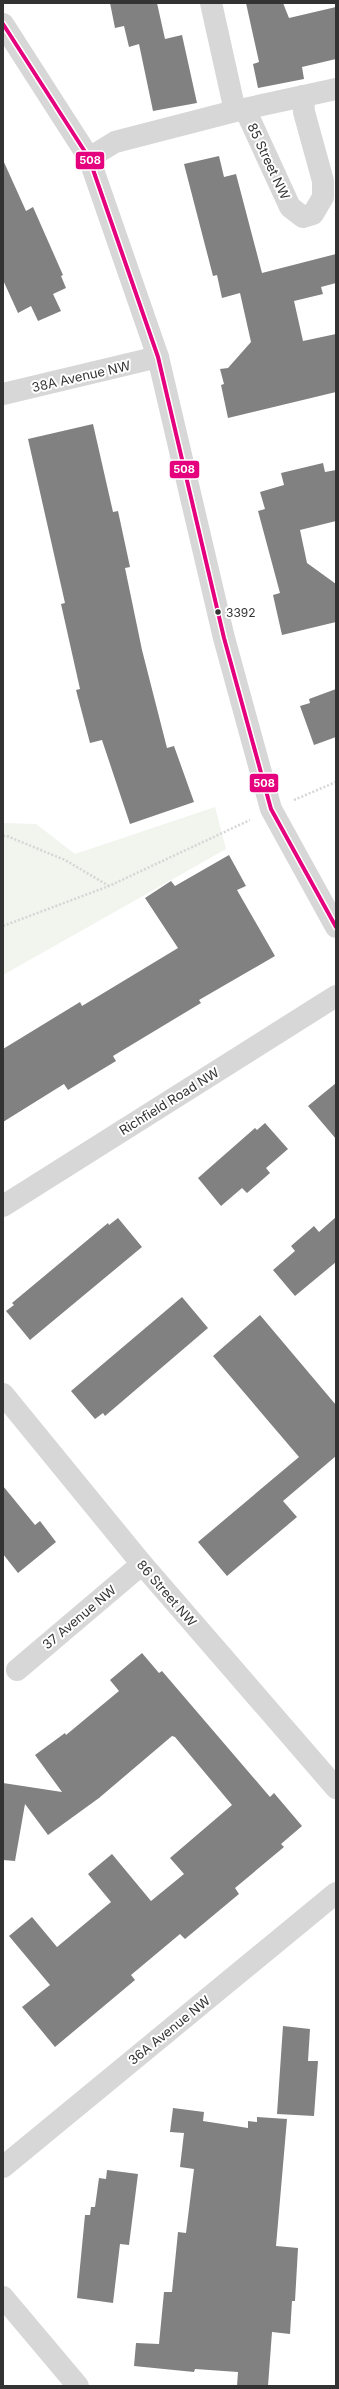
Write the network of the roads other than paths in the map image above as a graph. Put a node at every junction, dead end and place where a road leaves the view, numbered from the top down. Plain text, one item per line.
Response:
1 (199, 3) edge
2 (211, 3) edge
3 (3, 24) edge
4 (219, 40) junction
5 (336, 89) edge
6 (303, 96) junction
7 (240, 110) junction
8 (89, 158) junction
9 (158, 357) junction
10 (3, 394) edge
11 (336, 926) edge
12 (336, 996) edge
13 (3, 1206) edge
14 (3, 1394) edge
15 (142, 1564) junction
16 (17, 1670) dead end
17 (336, 1788) edge
18 (336, 1893) edge
19 (3, 2167) edge
20 (3, 2297) edge
21 (78, 2386) edge

1 - 4 street, 85 Street NW
2 - 4 street, 85 Street NW
3 - 8 street
4 - 7 street, 85 Street NW
5 - 6 street, 85 Street NW
6 - 7 street, 85 Street NW
6 - 7 street, 85 Street NW
7 - 8 street, 85 Street NW
8 - 9 street
9 - 10 street, 38A Avenue NW
9 - 11 street
12 - 13 street, Richfield Road NW
14 - 15 street, 86 Street NW
15 - 16 street, 37 Avenue NW
15 - 17 street, 86 Street NW
18 - 19 street, 36A Avenue NW
20 - 21 street

